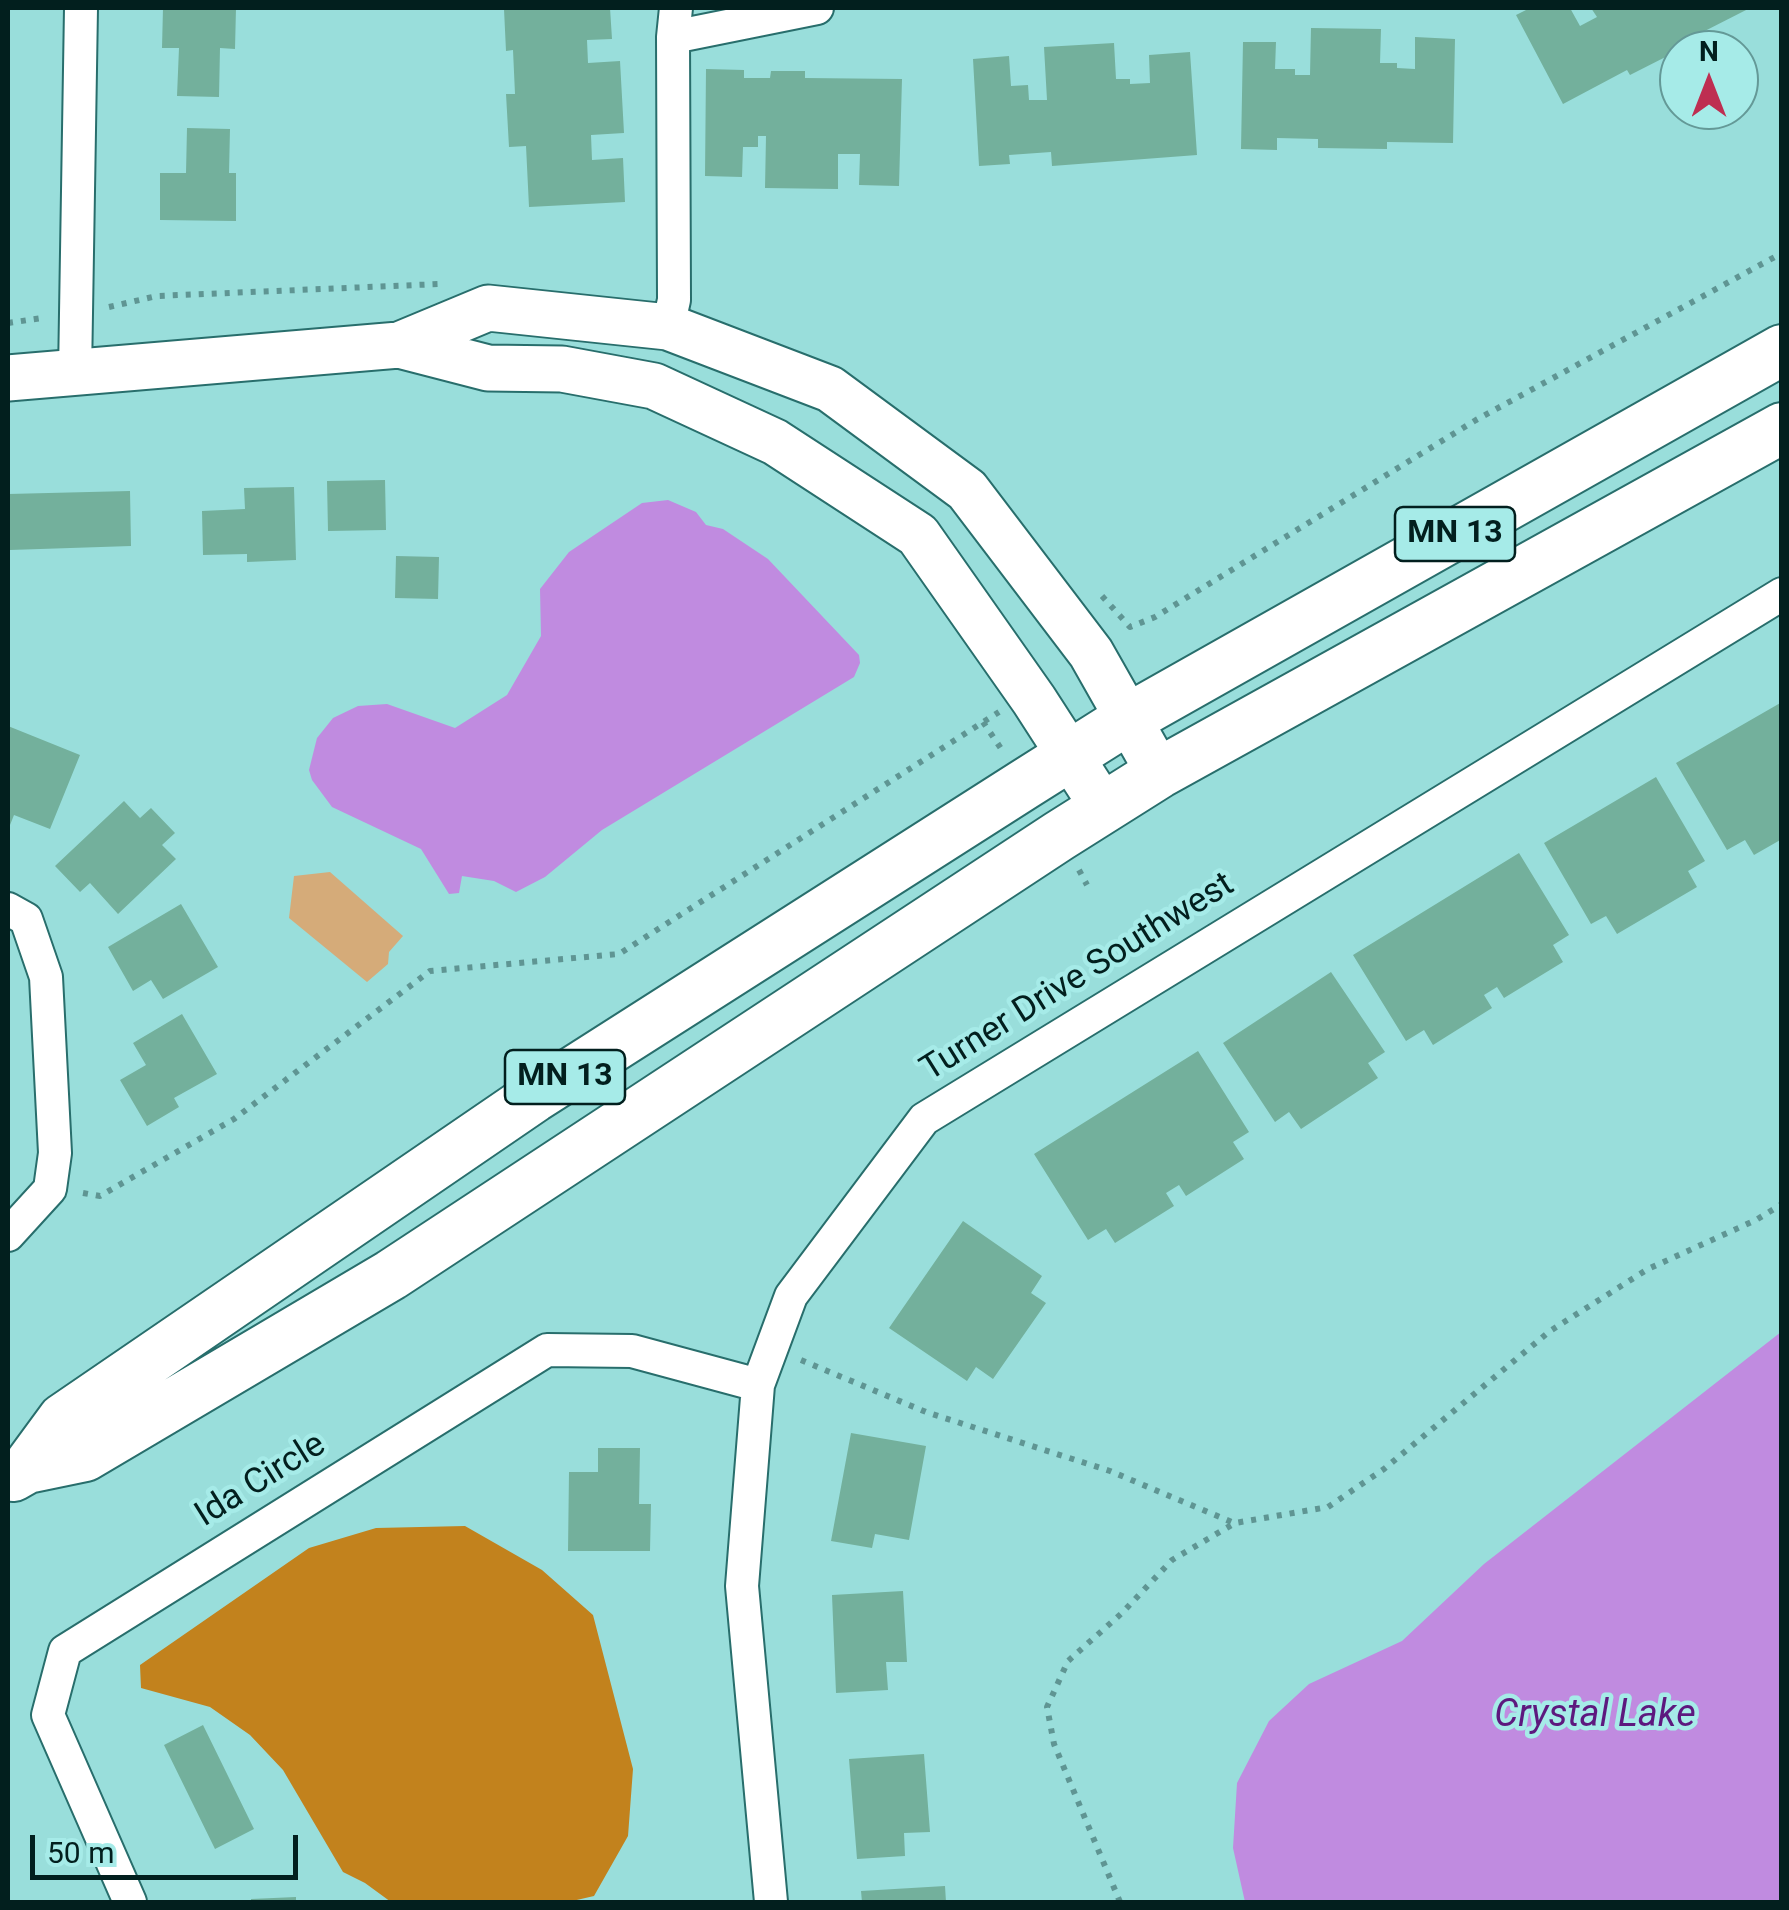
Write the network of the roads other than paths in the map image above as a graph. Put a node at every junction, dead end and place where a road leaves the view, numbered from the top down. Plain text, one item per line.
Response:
1 (81, 8) edge
2 (817, 8) edge
3 (675, 22) edge
4 (668, 327) junction
5 (399, 345) junction
6 (1782, 350) edge
7 (75, 374) junction
8 (8, 378) edge
9 (1782, 428) edge
10 (1782, 594) edge
11 (1128, 719) junction
12 (1070, 756) junction
13 (1159, 773) junction
14 (1102, 807) junction
15 (8, 909) edge
16 (8, 1235) edge
17 (758, 1385) junction
18 (17, 1474) edge
19 (130, 1902) edge
20 (770, 1902) edge

1 - 7 street
2 - 3 street
3 - 4 street
4 - 5 street
4 - 11 street
5 - 7 street
5 - 12 street
6 - 11 main road, MN 13
7 - 8 street
9 - 13 main road, MN 13
10 - 17 street, Turner Drive Southwest
11 - 12 main road, MN 13
11 - 13 street
12 - 14 street
12 - 18 main road, MN 13
13 - 14 main road, MN 13
14 - 18 main road, MN 13
15 - 16 street
17 - 19 street, Ida Circle
17 - 20 street, Turner Drive Southwest

